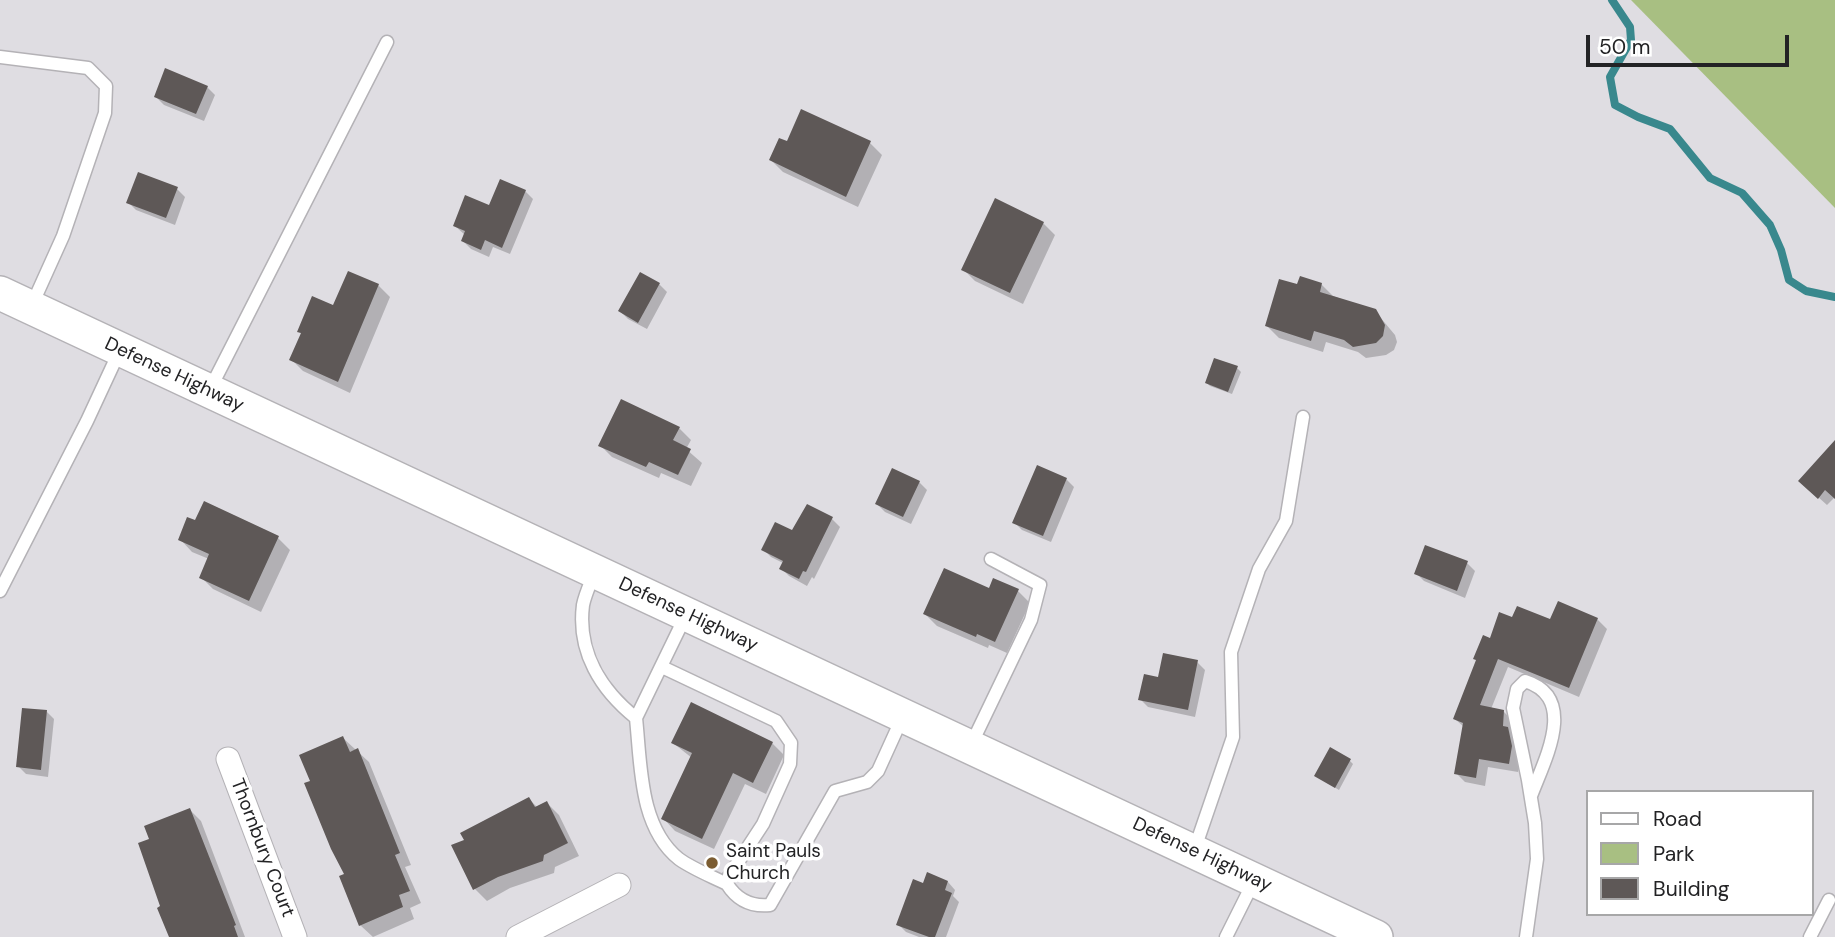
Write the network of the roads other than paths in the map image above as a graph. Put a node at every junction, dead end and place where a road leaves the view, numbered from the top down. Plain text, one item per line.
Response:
1 (387, 43) dead end
2 (0, 57) edge
3 (0, 293) edge
4 (31, 307) junction
5 (120, 350) junction
6 (208, 391) junction
7 (1303, 417) dead end
8 (991, 559) dead end
9 (595, 572) junction
10 (0, 591) edge
11 (686, 614) junction
12 (662, 667) junction
13 (903, 716) junction
14 (636, 718) junction
15 (970, 747) junction
16 (228, 759) dead end
17 (1531, 796) junction
18 (1193, 851) junction
19 (1254, 880) junction
20 (727, 884) junction
21 (619, 885) dead end
22 (1829, 900) dead end
23 (295, 937) edge
24 (518, 937) edge
25 (1226, 937) edge
26 (1376, 937) edge
27 (1526, 937) edge
28 (1810, 937) edge

1 - 6 lane
2 - 4 lane
3 - 4 main road, Defense Highway
4 - 5 main road, Defense Highway
5 - 6 main road, Defense Highway
5 - 10 lane
6 - 9 main road, Defense Highway
7 - 18 lane
8 - 15 lane
9 - 11 main road, Defense Highway
9 - 14 lane
11 - 12 lane
11 - 13 main road, Defense Highway
12 - 14 lane
12 - 20 lane
13 - 15 main road, Defense Highway
13 - 20 lane
14 - 20 lane
15 - 18 main road, Defense Highway
16 - 23 street, Thornbury Court
17 - 17 lane
17 - 27 lane
18 - 19 main road, Defense Highway
19 - 25 lane
19 - 26 main road, Defense Highway
21 - 24 street
22 - 28 lane

